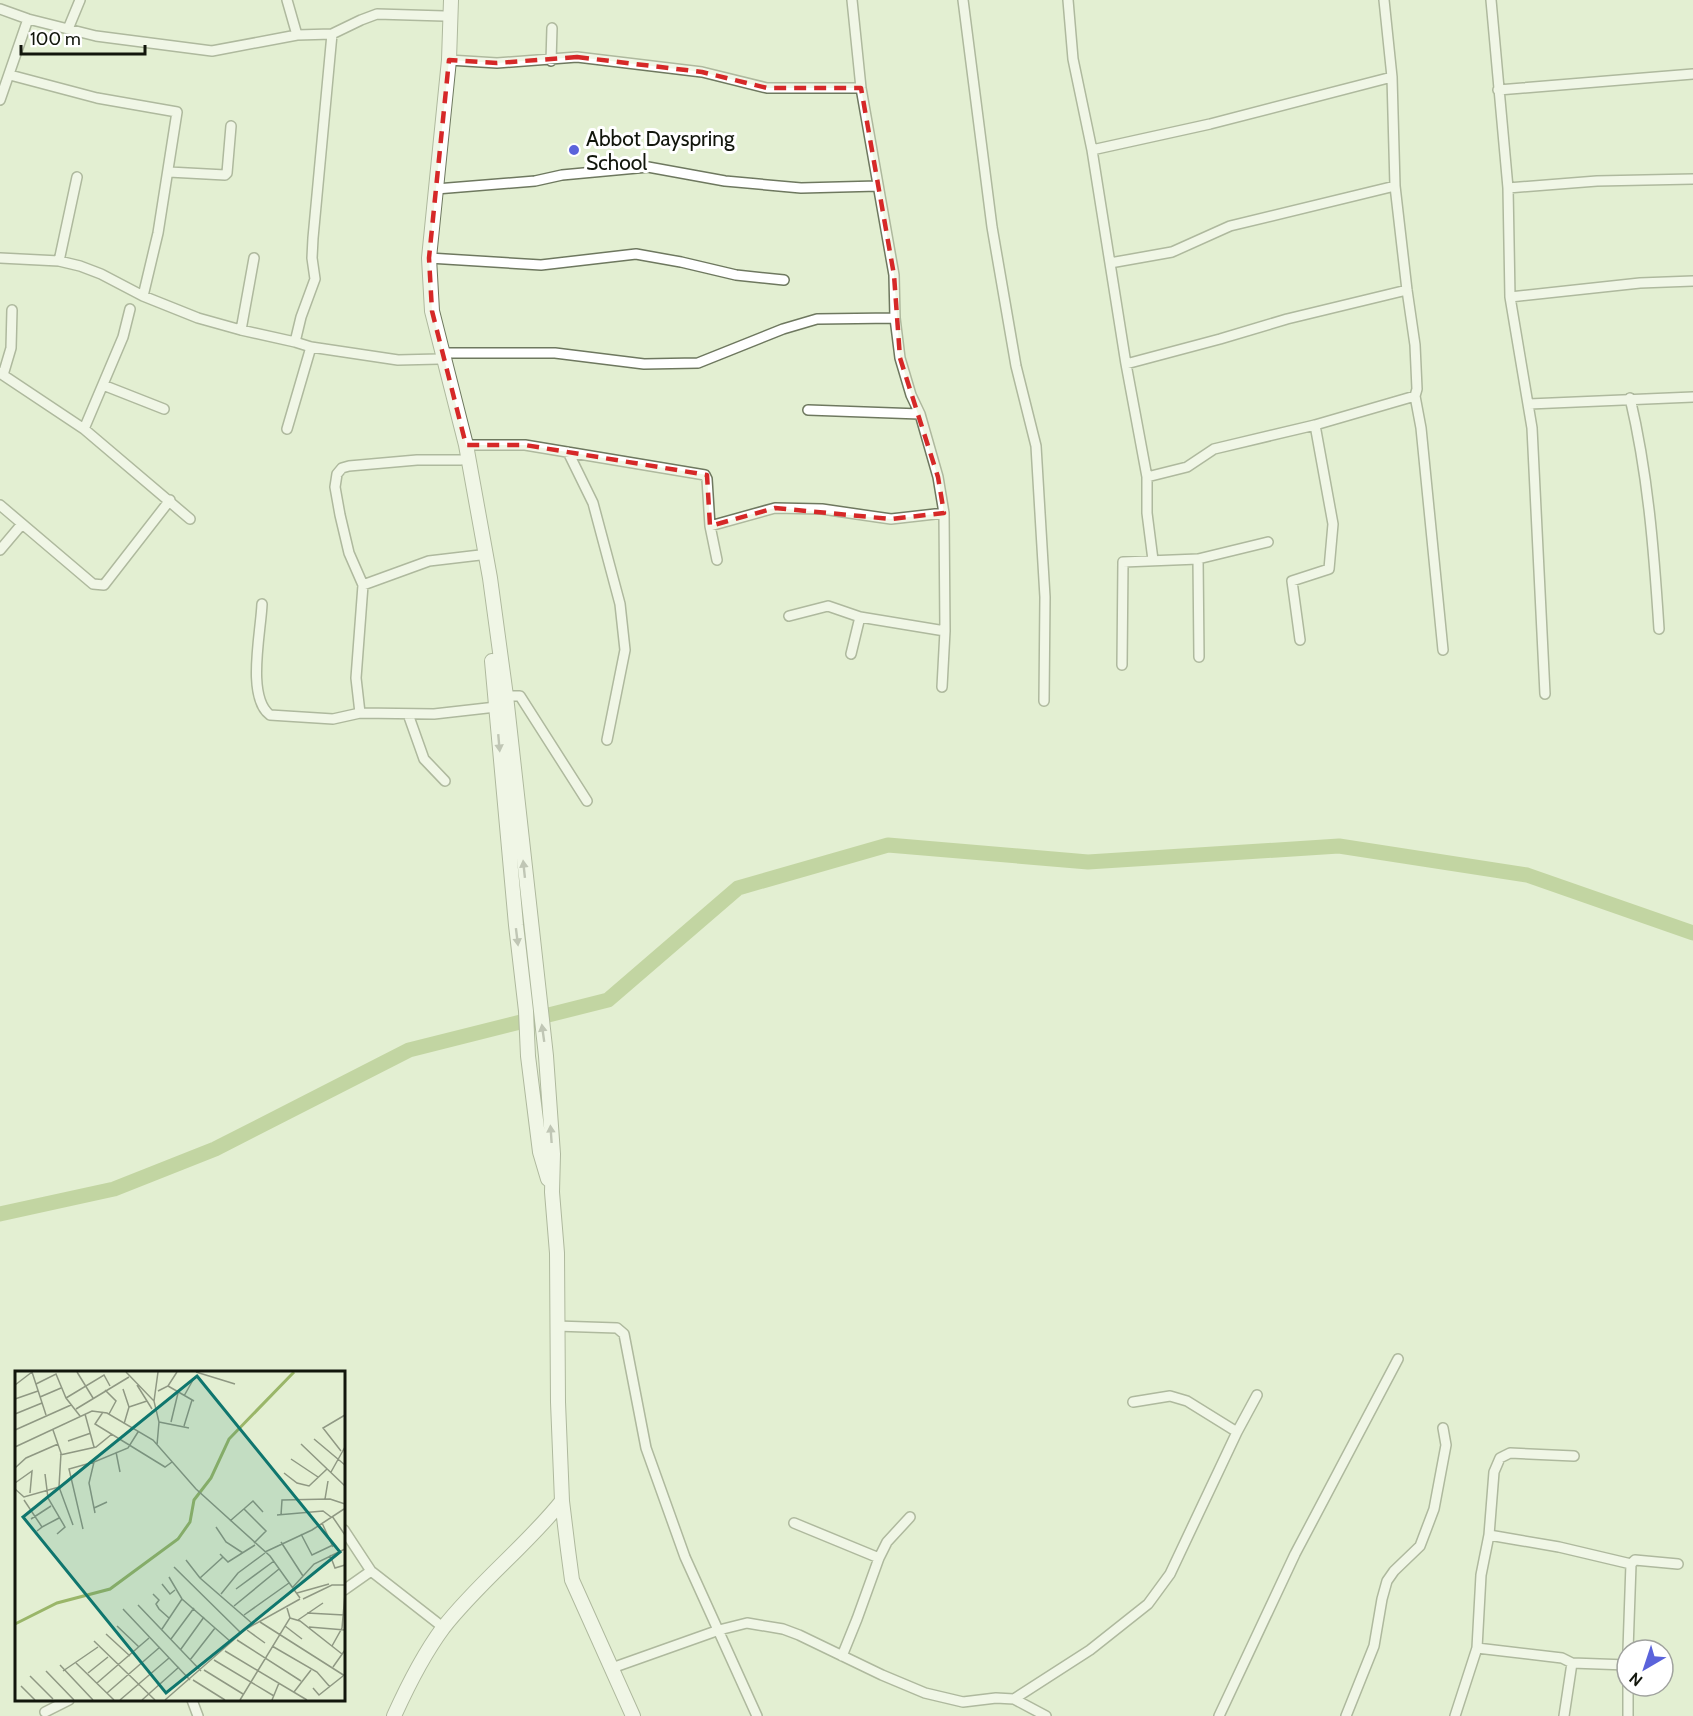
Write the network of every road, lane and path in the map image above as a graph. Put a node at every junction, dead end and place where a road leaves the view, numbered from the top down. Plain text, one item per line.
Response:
1 (80, 0) edge
2 (287, 0) edge
3 (444, 0) edge
4 (451, 0) edge
5 (852, 0) edge
6 (963, 0) edge
7 (1068, 0) edge
8 (1384, 0) edge
9 (1491, 0) edge
10 (0, 9) edge
11 (444, 16) junction
12 (28, 19) junction
13 (552, 28) dead end
14 (68, 29) junction
15 (332, 34) junction
16 (297, 35) junction
17 (449, 60) junction
18 (551, 61) junction
19 (1693, 74) edge
20 (10, 75) junction
21 (1392, 77) junction
22 (861, 88) junction
23 (1498, 90) junction
24 (0, 100) edge
25 (231, 126) dead end
26 (1092, 150) junction
27 (169, 172) junction
28 (77, 177) dead end
29 (1693, 178) edge
30 (878, 186) junction
31 (1395, 186) junction
32 (1508, 188) junction
33 (436, 189) junction
34 (0, 258) edge
35 (255, 258) dead end
36 (429, 258) junction
37 (59, 261) junction
38 (1110, 263) junction
39 (784, 280) dead end
40 (1693, 281) edge
41 (1407, 290) junction
42 (143, 296) junction
43 (1510, 297) junction
44 (130, 309) dead end
45 (12, 310) dead end
46 (895, 318) junction
47 (241, 330) junction
48 (295, 342) junction
49 (311, 347) junction
50 (441, 356) junction
51 (1126, 364) junction
52 (1, 374) edge
53 (103, 385) junction
54 (1415, 396) junction
55 (1693, 397) edge
56 (1630, 398) junction
57 (1529, 404) junction
58 (164, 409) dead end
59 (808, 410) dead end
60 (920, 414) junction
61 (1315, 425) junction
62 (84, 429) junction
63 (287, 429) dead end
64 (466, 445) junction
65 (568, 452) junction
66 (461, 460) junction
67 (1147, 477) junction
68 (170, 500) junction
69 (0, 504) edge
70 (944, 513) junction
71 (190, 519) dead end
72 (22, 524) junction
73 (710, 526) junction
74 (1268, 542) dead end
75 (0, 550) edge
76 (480, 555) junction
77 (1198, 559) junction
78 (717, 560) dead end
79 (1153, 560) junction
80 (363, 585) junction
81 (262, 604) dead end
82 (789, 616) dead end
83 (860, 617) junction
84 (1659, 629) dead end
85 (945, 631) junction
86 (1300, 640) dead end
87 (1443, 650) dead end
88 (851, 654) dead end
89 (1199, 657) dead end
90 (1122, 664) dead end
91 (942, 687) dead end
92 (1545, 694) dead end
93 (506, 696) junction
94 (1044, 701) dead end
95 (496, 707) junction
96 (360, 713) junction
97 (408, 714) junction
98 (607, 740) dead end
99 (445, 781) dead end
100 (587, 801) dead end
101 (533, 1011) junction
102 (552, 1192) junction
103 (556, 1326) junction
104 (1398, 1359) dead end
105 (1257, 1395) dead end
106 (1133, 1402) dead end
107 (1443, 1428) dead end
108 (1237, 1432) junction
109 (1574, 1456) dead end
110 (562, 1501) junction
111 (910, 1516) dead end
112 (794, 1523) dead end
113 (345, 1531) edge
114 (1489, 1535) junction
115 (879, 1558) junction
116 (1631, 1564) junction
117 (1678, 1564) dead end
118 (371, 1570) junction
119 (345, 1589) edge
120 (444, 1628) junction
121 (719, 1630) junction
122 (1628, 1638) edge
123 (1477, 1648) junction
124 (842, 1656) junction
125 (1572, 1663) junction
126 (1615, 1665) edge
127 (612, 1668) junction
128 (1628, 1698) edge
129 (1014, 1699) junction
130 (67, 1701) edge
131 (195, 1701) edge
132 (45, 1712) dead end
133 (198, 1716) edge
134 (394, 1716) edge
135 (633, 1716) edge
136 (758, 1716) edge
137 (1047, 1716) edge
138 (1219, 1716) edge
139 (1346, 1716) edge
140 (1455, 1716) edge
141 (1564, 1716) edge
142 (1628, 1716) edge

1 - 14 street
2 - 16 street
3 - 11 street
4 - 17 street
5 - 22 street
6 - 94 street
7 - 26 street
8 - 21 street
9 - 23 street
10 - 12 street
11 - 15 street
11 - 50 street
12 - 14 street
12 - 20 street
13 - 18 street
14 - 16 street
15 - 16 street
15 - 48 street
17 - 18 street
17 - 33 street
18 - 22 street
19 - 23 street
20 - 24 street
20 - 27 street
21 - 26 street
21 - 31 street
22 - 30 street
23 - 32 street
25 - 27 street
26 - 38 street
27 - 42 street
28 - 37 street
29 - 32 street
30 - 33 street
30 - 46 street
31 - 38 street
31 - 41 street
32 - 43 street
33 - 36 street
34 - 37 street
35 - 47 street
36 - 39 street
36 - 50 street
37 - 42 street
38 - 51 street
40 - 43 street
41 - 51 street
41 - 54 street
42 - 47 street
43 - 57 street
44 - 53 street
45 - 52 street
46 - 50 street
46 - 60 street
47 - 48 street
48 - 49 street
49 - 50 street
49 - 63 street
50 - 64 street
50 - 66 street
51 - 67 street
52 - 62 street
53 - 58 street
53 - 62 street
54 - 61 street
54 - 87 street
55 - 56 street
56 - 57 street
56 - 84 street
57 - 92 street
59 - 60 street
60 - 70 street
61 - 67 street
61 - 86 street
62 - 68 street
64 - 65 street
64 - 93 street
65 - 73 street
65 - 98 street
66 - 76 street
66 - 80 street
67 - 79 street
68 - 71 street
68 - 72 street
69 - 72 street
70 - 73 street
70 - 85 street
72 - 75 street
73 - 78 street
74 - 77 street
76 - 80 street
76 - 95 street
77 - 79 street
77 - 89 street
79 - 90 street
80 - 96 street
81 - 96 street
82 - 83 street
83 - 85 street
83 - 88 street
85 - 91 street
93 - 100 street
101 -> 93 street
95 - 97 street
95 -> 101 street
96 - 97 street
97 - 99 street
102 -> 101 street
101 - 102 street
102 - 103 street
103 - 110 street
103 - 121 street
104 - 138 street
105 - 108 street
106 - 108 street
107 - 139 street
108 - 129 street
109 - 114 street
110 - 120 street
110 - 127 street
111 - 115 street
112 - 115 street
113 - 118 street
114 - 116 street
114 - 123 street
115 - 124 street
116 - 117 street
116 - 122 street
118 - 119 street
118 - 120 street
120 - 134 street
121 - 124 street
121 - 127 street
121 - 136 street
123 - 125 street
123 - 140 street
124 - 129 street
125 - 126 street
125 - 141 street
127 - 135 street
128 - 142 street
129 - 137 street
130 - 132 street
131 - 133 street

